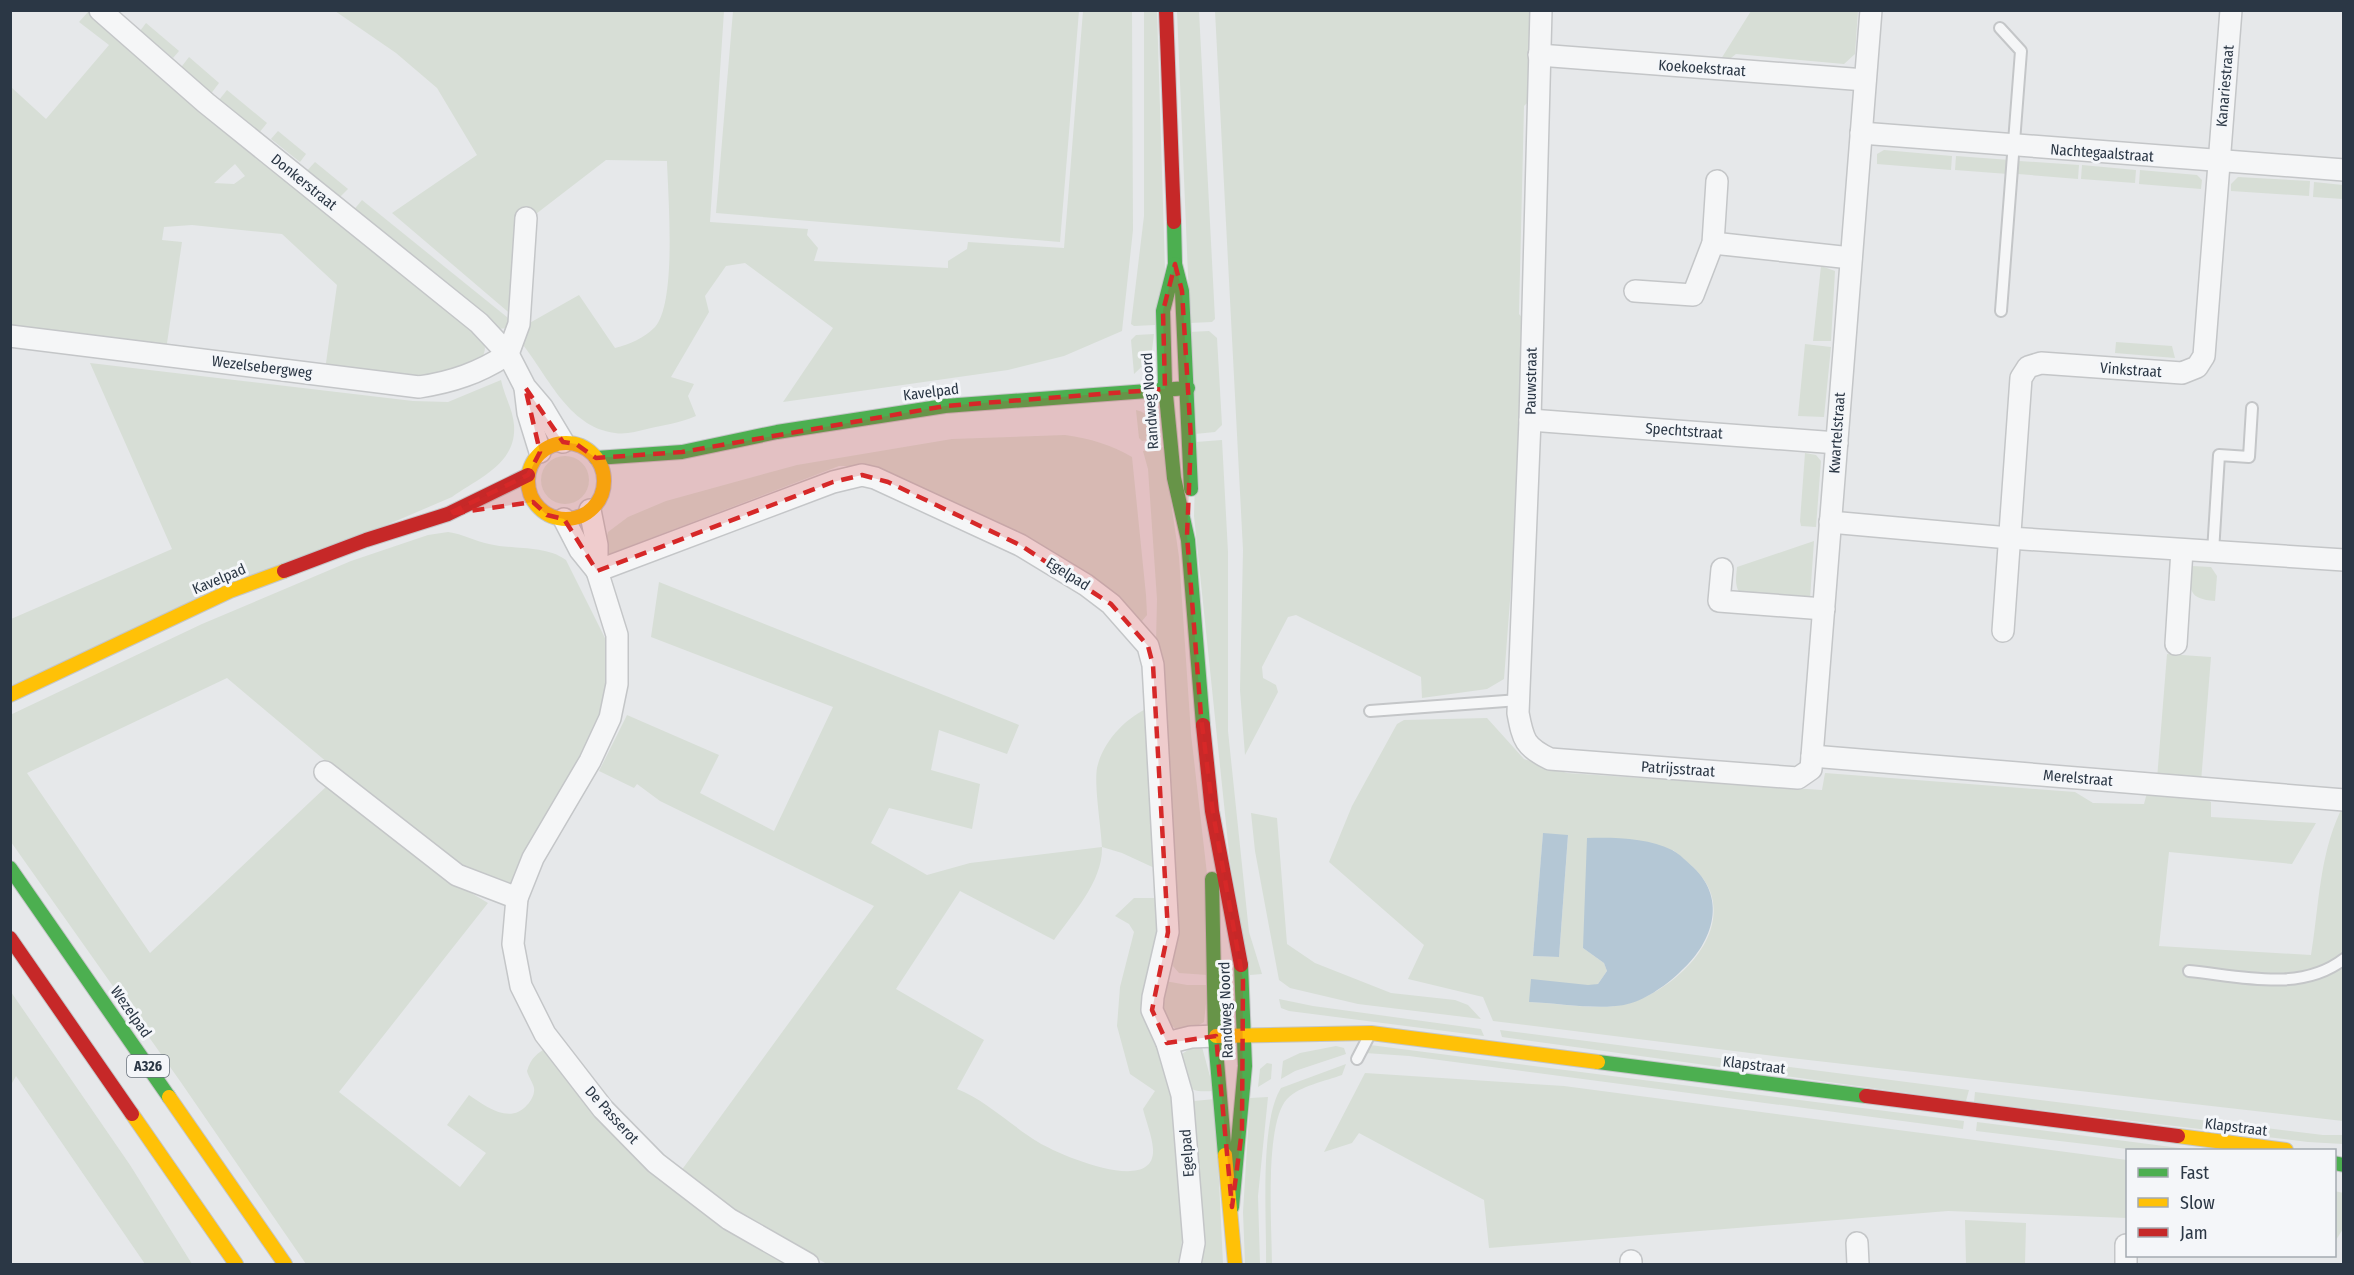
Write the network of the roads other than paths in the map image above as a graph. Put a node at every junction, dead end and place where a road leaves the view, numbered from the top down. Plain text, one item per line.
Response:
1 (100, 10) edge
2 (1540, 10) edge
3 (1871, 10) edge
4 (2231, 10) edge
5 (1167, 13) edge
6 (2000, 28) dead end
7 (1539, 55) junction
8 (1866, 80) junction
9 (1861, 133) junction
10 (2014, 146) junction
11 (2218, 161) junction
12 (2343, 170) edge
13 (1717, 181) dead end
14 (526, 218) dead end
15 (1713, 243) junction
16 (1851, 258) junction
17 (1175, 264) junction
18 (1635, 291) dead end
19 (2001, 311) dead end
20 (10, 336) edge
21 (507, 354) junction
22 (525, 387) junction
23 (1188, 388) junction
24 (1164, 389) junction
25 (2253, 408) dead end
26 (1530, 420) junction
27 (563, 442) junction
28 (1837, 443) junction
29 (540, 452) junction
30 (682, 452) junction
31 (596, 458) junction
32 (643, 470) dead end
33 (528, 475) junction
34 (489, 510) dead end
35 (590, 510) junction
36 (448, 514) junction
37 (564, 519) junction
38 (1830, 522) junction
39 (1188, 536) junction
40 (2009, 538) junction
41 (2182, 550) junction
42 (2213, 552) junction
43 (2343, 560) edge
44 (1722, 569) dead end
45 (597, 571) junction
46 (1824, 609) junction
47 (2003, 631) dead end
48 (2176, 644) dead end
49 (10, 695) edge
50 (1519, 700) junction
51 (1370, 711) dead end
52 (1531, 750) joint
53 (1812, 756) junction
54 (325, 772) dead end
55 (2343, 800) edge
56 (1213, 813) junction
57 (10, 868) edge
58 (517, 898) junction
59 (10, 938) edge
60 (2343, 959) edge
61 (2189, 971) dead end
62 (1371, 1033) junction
63 (1245, 1035) junction
64 (1216, 1036) junction
65 (1167, 1043) junction
66 (1357, 1059) dead end
67 (2278, 1149) edge
68 (1232, 1207) junction
69 (1857, 1243) dead end
70 (236, 1264) edge
71 (285, 1264) edge
72 (808, 1264) edge
73 (1190, 1264) edge
74 (1235, 1264) edge
75 (1858, 1264) edge

1 - 21 street, Donkerstraat
2 - 7 street, Pauwstraat
3 - 8 street, Kwartelstraat
4 - 11 street, Kanariestraat
5 - 17 main road, Randweg Noord
6 - 10 lane
7 - 8 street, Koekoekstraat
7 - 26 street, Pauwstraat
8 - 9 street, Kwartelstraat
9 - 10 street, Nachtegaalstraat
9 - 16 street, Kwartelstraat
10 - 11 street, Nachtegaalstraat
10 - 19 lane
11 - 12 street, Nachtegaalstraat
11 - 40 street, Vinkstraat
13 - 15 street
14 - 21 street
15 - 16 street
15 - 18 street
16 - 28 street, Kwartelstraat
17 - 23 main road, Randweg Noord
17 - 24 main road, Randweg Noord
20 - 21 street, Wezelsebergweg
21 - 22 street, Donkerstraat
22 - 27 street, Donkerstraat
22 - 29 street, Donkerstraat
23 - 24 main road, Kavelpad
23 - 39 main road, Randweg Noord
24 - 30 main road, Kavelpad
24 - 39 main road, Randweg Noord
25 - 42 lane
26 - 28 street, Spechtstraat
26 - 50 street, Pauwstraat
27 - 29 main road
27 - 31 main road
28 - 38 street, Kwartelstraat
29 - 33 main road
30 - 31 main road, Kavelpad
30 - 32 main road, Kavelpad
31 - 35 main road
33 - 36 main road, Kavelpad
33 - 37 main road
34 - 36 main road, Kavelpad
35 - 37 main road
35 - 45 street, De Passerot
36 - 49 main road, Kavelpad
37 - 45 street, De Passerot
38 - 40 street
38 - 46 street, Kwartelstraat
39 - 56 main road, Randweg Noord
40 - 41 street
40 - 47 street
41 - 42 street
41 - 48 street
42 - 43 street
44 - 46 street
45 - 58 street, De Passerot
45 - 65 street, Egelpad
46 - 53 street, Kwartelstraat
50 - 51 lane
50 - 52 street, Pauwstraat
52 - 53 street, Patrijsstraat
53 - 55 street, Merelstraat
54 - 58 street
56 - 63 main road, Randweg Noord
56 - 64 main road, Randweg Noord
57 - 71 main road, Wezelpad / A326
58 - 72 street, De Passerot
59 - 70 main road, A326
60 - 61 lane
62 - 63 main road, Klapstraat
62 - 66 lane
62 - 67 main road, Klapstraat
63 - 64 main road, Klapstraat
63 - 68 main road, Randweg Noord
64 - 65 street
64 - 68 main road, Randweg Noord
65 - 73 street, Egelpad
68 - 74 main road, Randweg Noord
69 - 75 street

